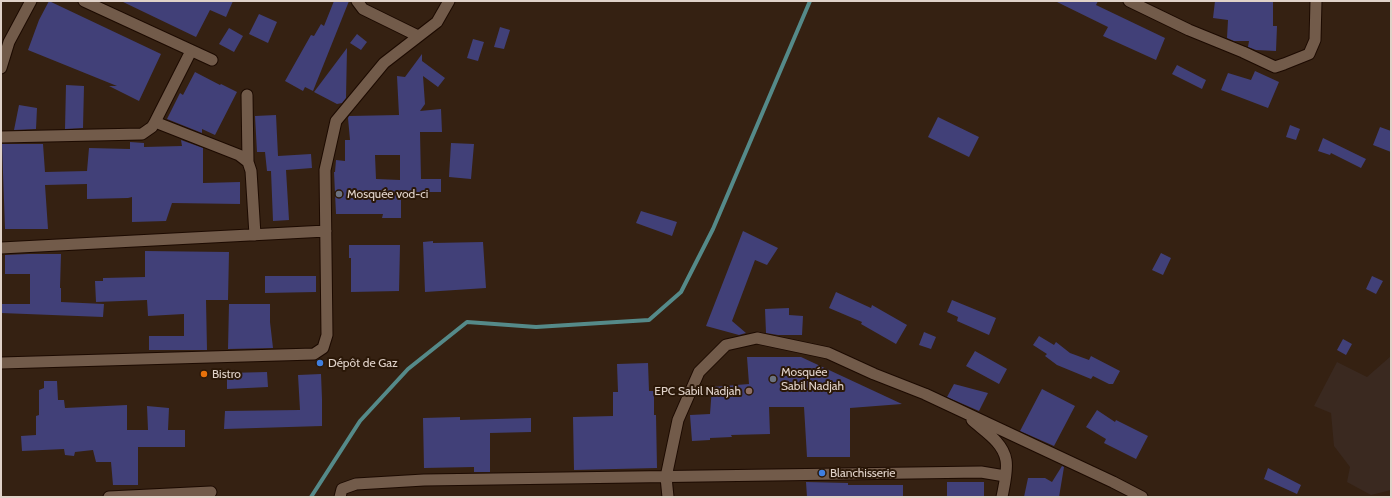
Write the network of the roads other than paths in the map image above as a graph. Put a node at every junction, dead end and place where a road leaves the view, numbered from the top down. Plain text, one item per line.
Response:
1 (31, 1) edge
2 (84, 1) edge
3 (357, 1) edge
4 (449, 1) edge
5 (1129, 1) edge
6 (1316, 1) edge
7 (1145, 5) edge
8 (418, 36) junction
9 (191, 51) junction
10 (212, 60) dead end
11 (1, 68) edge
12 (247, 95) dead end
13 (155, 122) junction
14 (1, 138) edge
15 (248, 162) junction
16 (326, 231) junction
17 (255, 235) junction
18 (1, 248) edge
19 (1, 363) edge
20 (960, 410) junction
21 (1005, 476) junction
22 (666, 477) junction
23 (211, 492) dead end
24 (109, 497) edge
25 (340, 497) edge
26 (668, 497) edge
27 (1002, 497) edge
28 (1142, 497) edge

1 - 11 street
2 - 9 street
3 - 8 street
4 - 8 street
5 - 7 street
6 - 7 street
8 - 16 street
9 - 10 street
9 - 13 street
12 - 15 street
13 - 14 street
13 - 15 street
15 - 17 street
16 - 17 street
16 - 19 street
17 - 18 street
20 - 21 street
20 - 22 street
20 - 28 street
21 - 22 street
21 - 27 street
22 - 25 street
22 - 26 street
23 - 24 street

